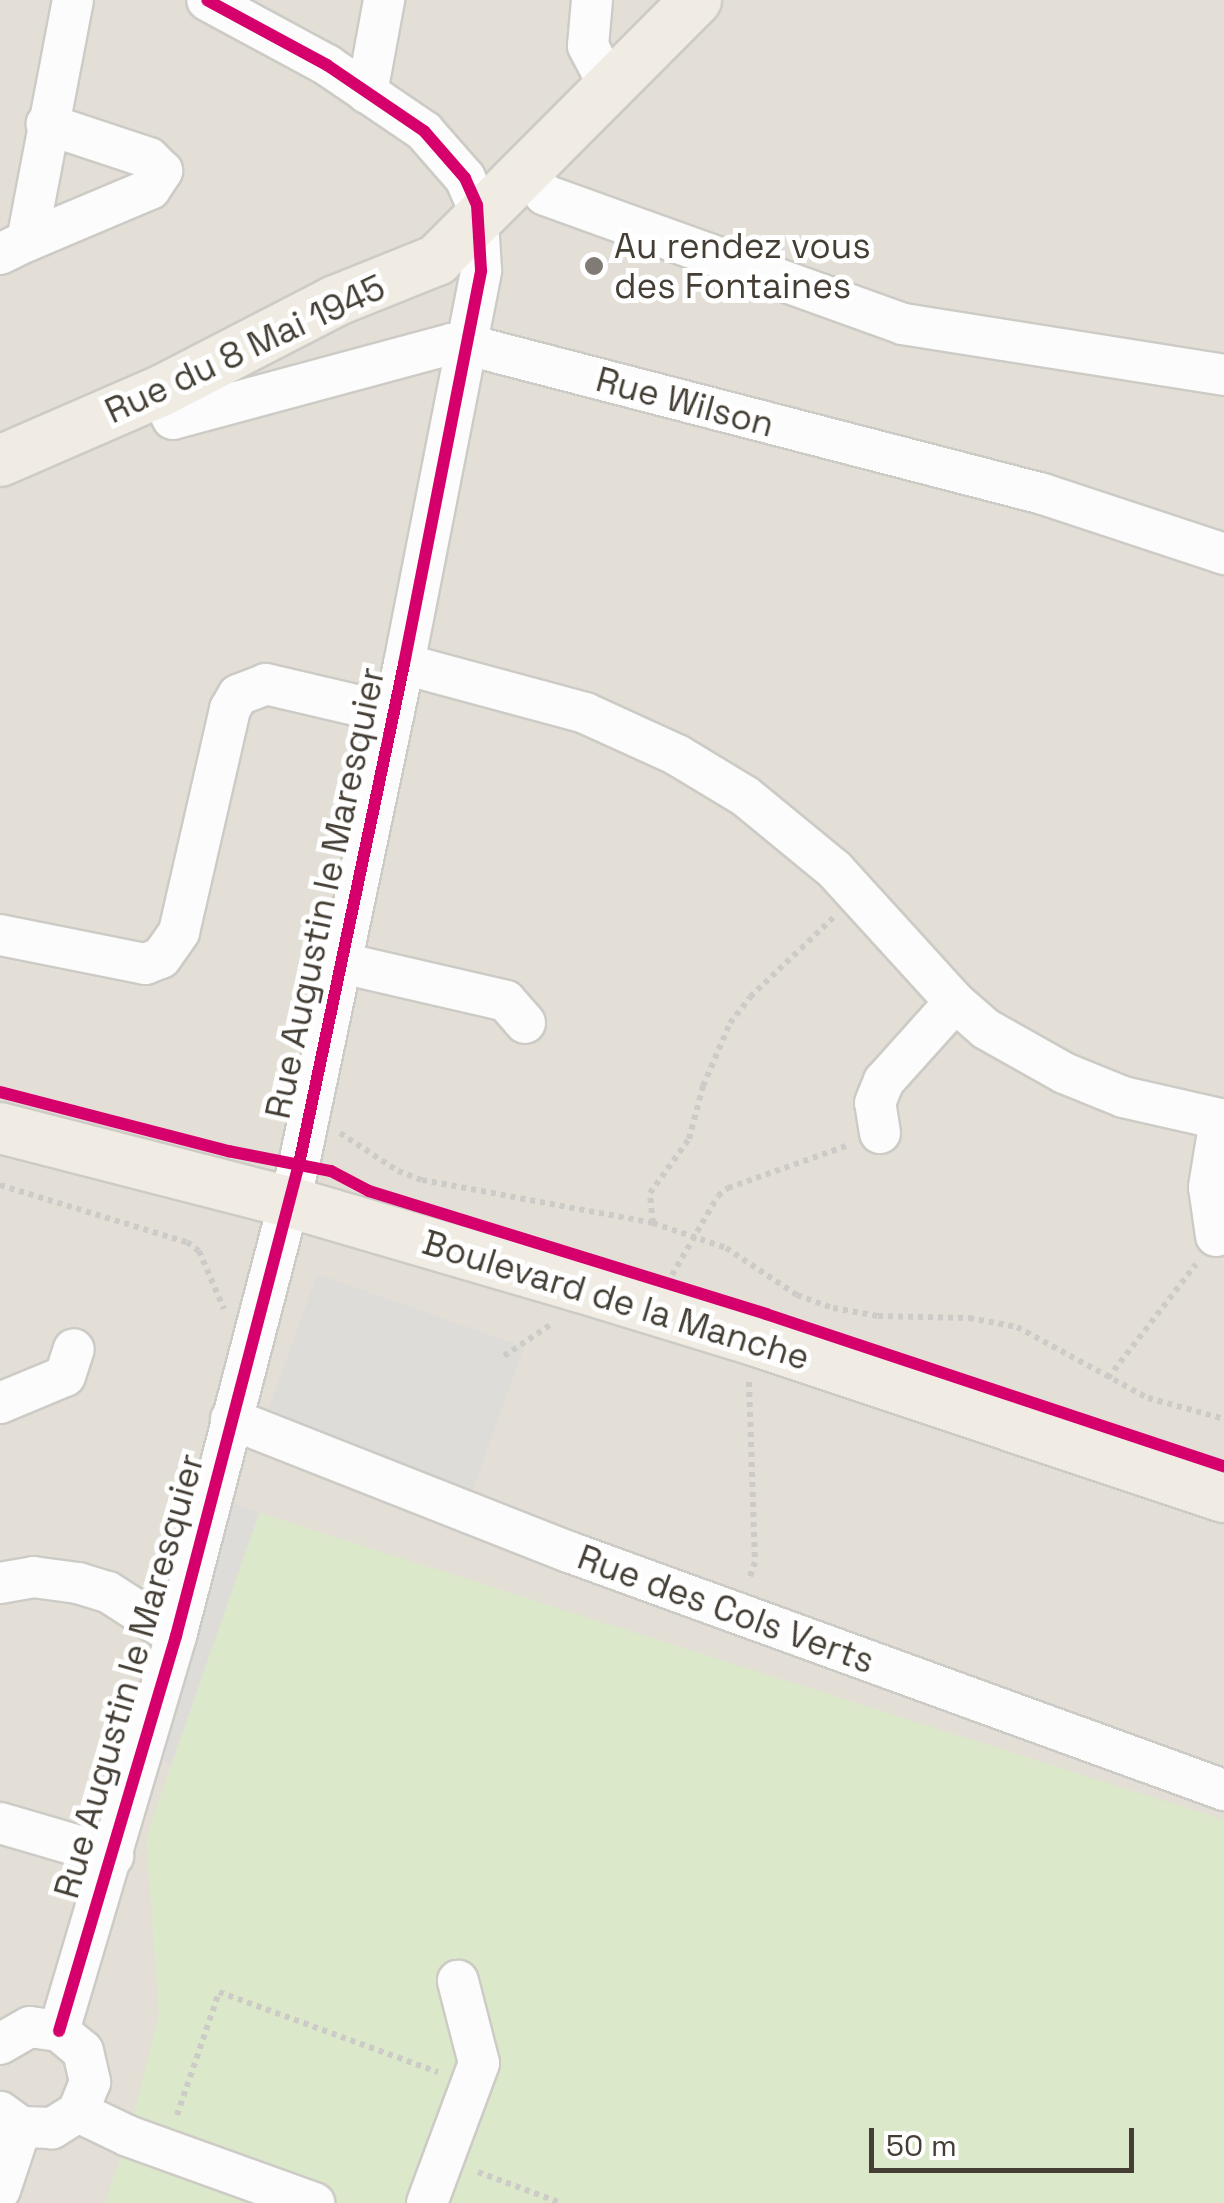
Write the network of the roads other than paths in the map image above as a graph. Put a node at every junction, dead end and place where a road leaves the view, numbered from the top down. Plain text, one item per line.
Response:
1 (73, 0) edge
2 (207, 0) edge
3 (384, 0) edge
4 (592, 0) edge
5 (696, 0) edge
6 (608, 84) junction
7 (368, 92) junction
8 (48, 124) junction
9 (525, 172) junction
10 (480, 221) junction
11 (14, 248) edge
12 (468, 345) junction
13 (1224, 375) edge
14 (160, 392) junction
15 (0, 462) edge
16 (1224, 554) edge
17 (404, 664) junction
18 (394, 714) junction
19 (0, 934) edge
20 (342, 963) junction
21 (955, 1002) junction
22 (525, 1024) dead end
23 (1222, 1120) edge
24 (0, 1128) edge
25 (880, 1133) road end
26 (289, 1202) junction
27 (1216, 1236) road end
28 (74, 1349) dead end
29 (0, 1403) edge
30 (231, 1419) junction
31 (1224, 1497) edge
32 (0, 1583) edge
33 (176, 1636) junction
34 (1224, 1790) edge
35 (0, 1823) edge
36 (112, 1856) junction
37 (458, 1982) dead end
38 (59, 2030) junction
39 (0, 2044) edge
40 (78, 2112) junction
41 (10, 2119) edge
42 (0, 2190) edge
43 (314, 2203) edge
44 (426, 2203) edge

1 - 8 street
2 - 7 street, Rue Augustin le Maresquier
3 - 7 street
4 - 6 street
5 - 6 main road, Rue du 8 Mai 1945
6 - 9 main road, Rue du 8 Mai 1945
7 - 10 street, Rue Augustin le Maresquier
8 - 11 street
8 - 11 street
9 - 10 main road, Rue du 8 Mai 1945
9 - 13 street
10 - 12 street, Rue Augustin le Maresquier
10 - 14 main road, Rue du 8 Mai 1945
12 - 14 street, Rue Wilson
12 - 16 street, Rue Wilson
12 - 17 street, Rue Augustin le Maresquier
14 - 15 main road, Rue du 8 Mai 1945
17 - 18 street, Rue Augustin le Maresquier
17 - 21 street
18 - 19 street
18 - 20 street, Rue Augustin le Maresquier
20 - 22 street
20 - 26 street, Rue Augustin le Maresquier
21 - 23 street
21 - 25 street
23 - 27 street
24 - 26 main road, Boulevard de la Manche
26 - 30 street, Rue Augustin le Maresquier
26 - 31 main road, Boulevard de la Manche
28 - 29 street
30 - 33 street, Rue Augustin le Maresquier
30 - 34 street, Rue des Cols Verts
32 - 33 street
33 - 36 street, Rue Augustin le Maresquier
35 - 36 street
36 - 38 street, Rue Augustin le Maresquier
37 - 44 street
38 - 39 street
38 - 40 street
40 - 41 street
40 - 43 street
41 - 42 street

